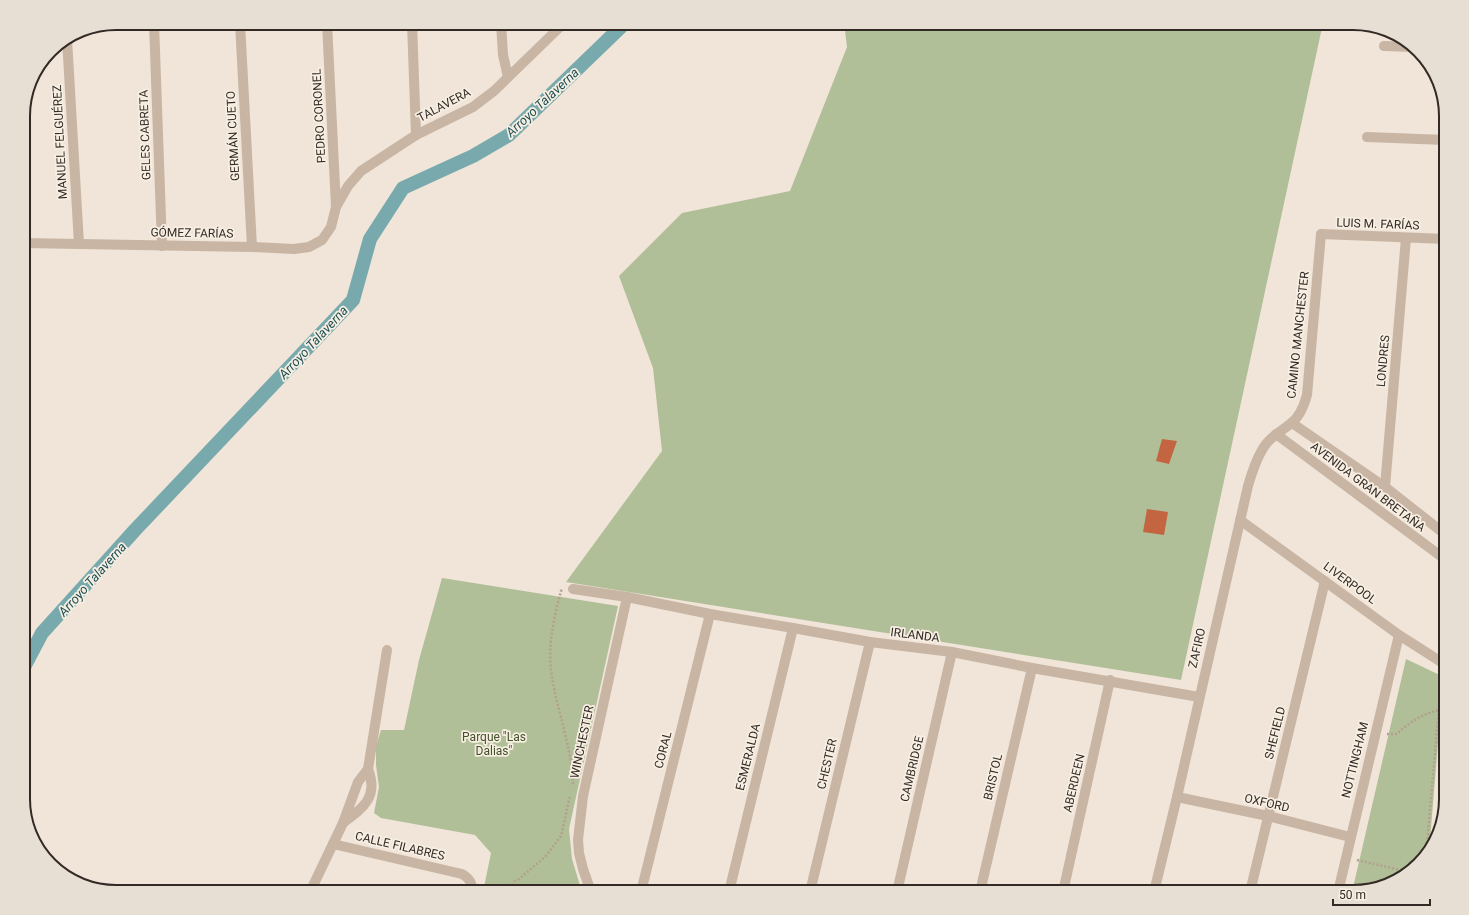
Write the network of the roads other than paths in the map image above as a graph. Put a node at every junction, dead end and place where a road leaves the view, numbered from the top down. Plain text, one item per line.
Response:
1 (154, 30) edge
2 (240, 30) edge
3 (327, 30) edge
4 (412, 30) edge
5 (501, 30) edge
6 (557, 30) edge
7 (67, 45) edge
8 (1384, 46) dead end
9 (1404, 47) edge
10 (508, 77) junction
11 (416, 135) junction
12 (1367, 137) dead end
13 (1439, 140) edge
14 (336, 207) junction
15 (1406, 238) junction
16 (1439, 239) edge
17 (30, 243) edge
18 (78, 244) junction
19 (162, 246) junction
20 (1320, 246) joint
21 (252, 247) junction
22 (1292, 423) junction
23 (1276, 434) junction
24 (1385, 487) junction
25 (1240, 520) junction
26 (1439, 529) edge
27 (1439, 555) edge
28 (1325, 581) junction
29 (573, 588) road end
30 (627, 597) junction
31 (710, 614) junction
32 (793, 628) junction
33 (1399, 635) junction
34 (870, 642) junction
35 (387, 650) dead end
36 (952, 652) junction
37 (1439, 661) edge
38 (1032, 668) junction
39 (1110, 680) junction
40 (1200, 697) junction
41 (368, 769) junction
42 (1178, 798) junction
43 (1268, 816) junction
44 (343, 823) junction
45 (1350, 837) junction
46 (333, 844) junction
47 (313, 885) edge
48 (472, 885) edge
49 (589, 885) edge
50 (644, 885) edge
51 (731, 885) edge
52 (812, 885) edge
53 (899, 885) edge
54 (982, 885) edge
55 (1065, 885) edge
56 (1156, 885) edge
57 (1252, 885) edge
58 (1340, 885) edge

1 - 19 street, GELES CABRETA
2 - 21 street, GERMÁN CUETO
3 - 14 street, PEDRO CORONEL
4 - 11 street
5 - 10 street
6 - 10 street, TALAVERA
7 - 18 street, MANUEL FELGUÉREZ
8 - 9 street
10 - 11 street, TALAVERA
11 - 14 street, TALAVERA
12 - 13 street
14 - 21 street, GÓMEZ FARÍAS
15 - 16 street, LUIS M. FARÍAS
15 - 20 street, LUIS M. FARÍAS
15 - 24 street, LONDRES
17 - 18 street, GÓMEZ FARÍAS
18 - 19 street, GÓMEZ FARÍAS
19 - 21 street, GÓMEZ FARÍAS
20 - 22 street, CAMINO MANCHESTER
22 - 23 street, ZAFIRO
22 - 24 street, AVENIDA GRAN BRETAÑA
23 - 25 street, ZAFIRO
23 - 27 street, AVENIDA GRAN BRETAÑA
24 - 26 street, AVENIDA GRAN BRETAÑA
25 - 28 street, LIVERPOOL
25 - 40 street, ZAFIRO
28 - 33 street, LIVERPOOL
28 - 43 street, SHEFIELD
29 - 30 street, IRLANDA
30 - 31 street, IRLANDA
30 - 49 street, WINCHESTER
31 - 32 street, IRLANDA
31 - 50 street, CORAL
32 - 34 street, IRLANDA
32 - 51 street, ESMERALDA
33 - 37 street, LIVERPOOL
33 - 45 street, NOTTINGHAM
34 - 36 street, IRLANDA
34 - 52 street, CHESTER
35 - 41 street
36 - 38 street, IRLANDA
36 - 53 street, CAMBRIDGE
38 - 39 street, IRLANDA
38 - 54 street, BRISTOL
39 - 40 street, IRLANDA
39 - 55 street, ABERDEEN
40 - 42 street, ZAFIRO
41 - 44 street
41 - 44 street
42 - 43 street, OXFORD
42 - 56 street, ZAFIRO
43 - 45 street, OXFORD
43 - 57 street, SHEFIELD
44 - 46 street
45 - 58 street, NOTTINGHAM
46 - 47 street
46 - 48 street, CALLE FILABRES

